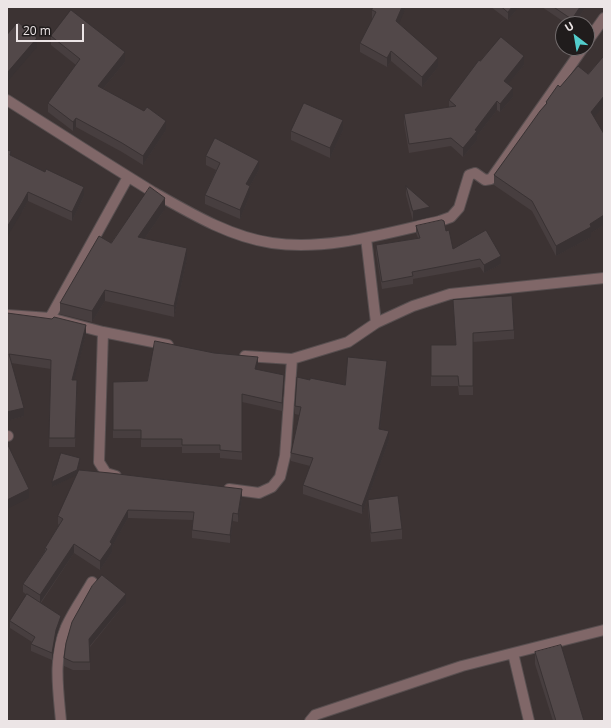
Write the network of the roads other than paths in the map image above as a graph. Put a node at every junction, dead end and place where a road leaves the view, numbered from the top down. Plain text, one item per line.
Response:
1 (604, 18) edge
2 (595, 31) edge
3 (577, 56) edge
4 (7, 100) edge
5 (128, 177) junction
6 (366, 238) junction
7 (604, 278) edge
8 (7, 315) edge
9 (50, 318) junction
10 (376, 323) junction
11 (103, 332) junction
12 (178, 347) edge
13 (238, 356) edge
14 (292, 359) junction
15 (124, 477) edge
16 (219, 488) edge
17 (92, 582) dead end
18 (604, 630) edge
19 (513, 652) junction
20 (61, 721) edge
21 (310, 721) edge
22 (529, 721) edge

1 - 2 street
3 - 6 street
4 - 5 street
5 - 6 street
5 - 9 street
6 - 10 street
7 - 10 street
8 - 9 street
9 - 11 street
10 - 14 street
11 - 12 street
11 - 15 street
13 - 14 street
14 - 16 street
17 - 20 street
18 - 19 street
19 - 21 street
19 - 22 street

